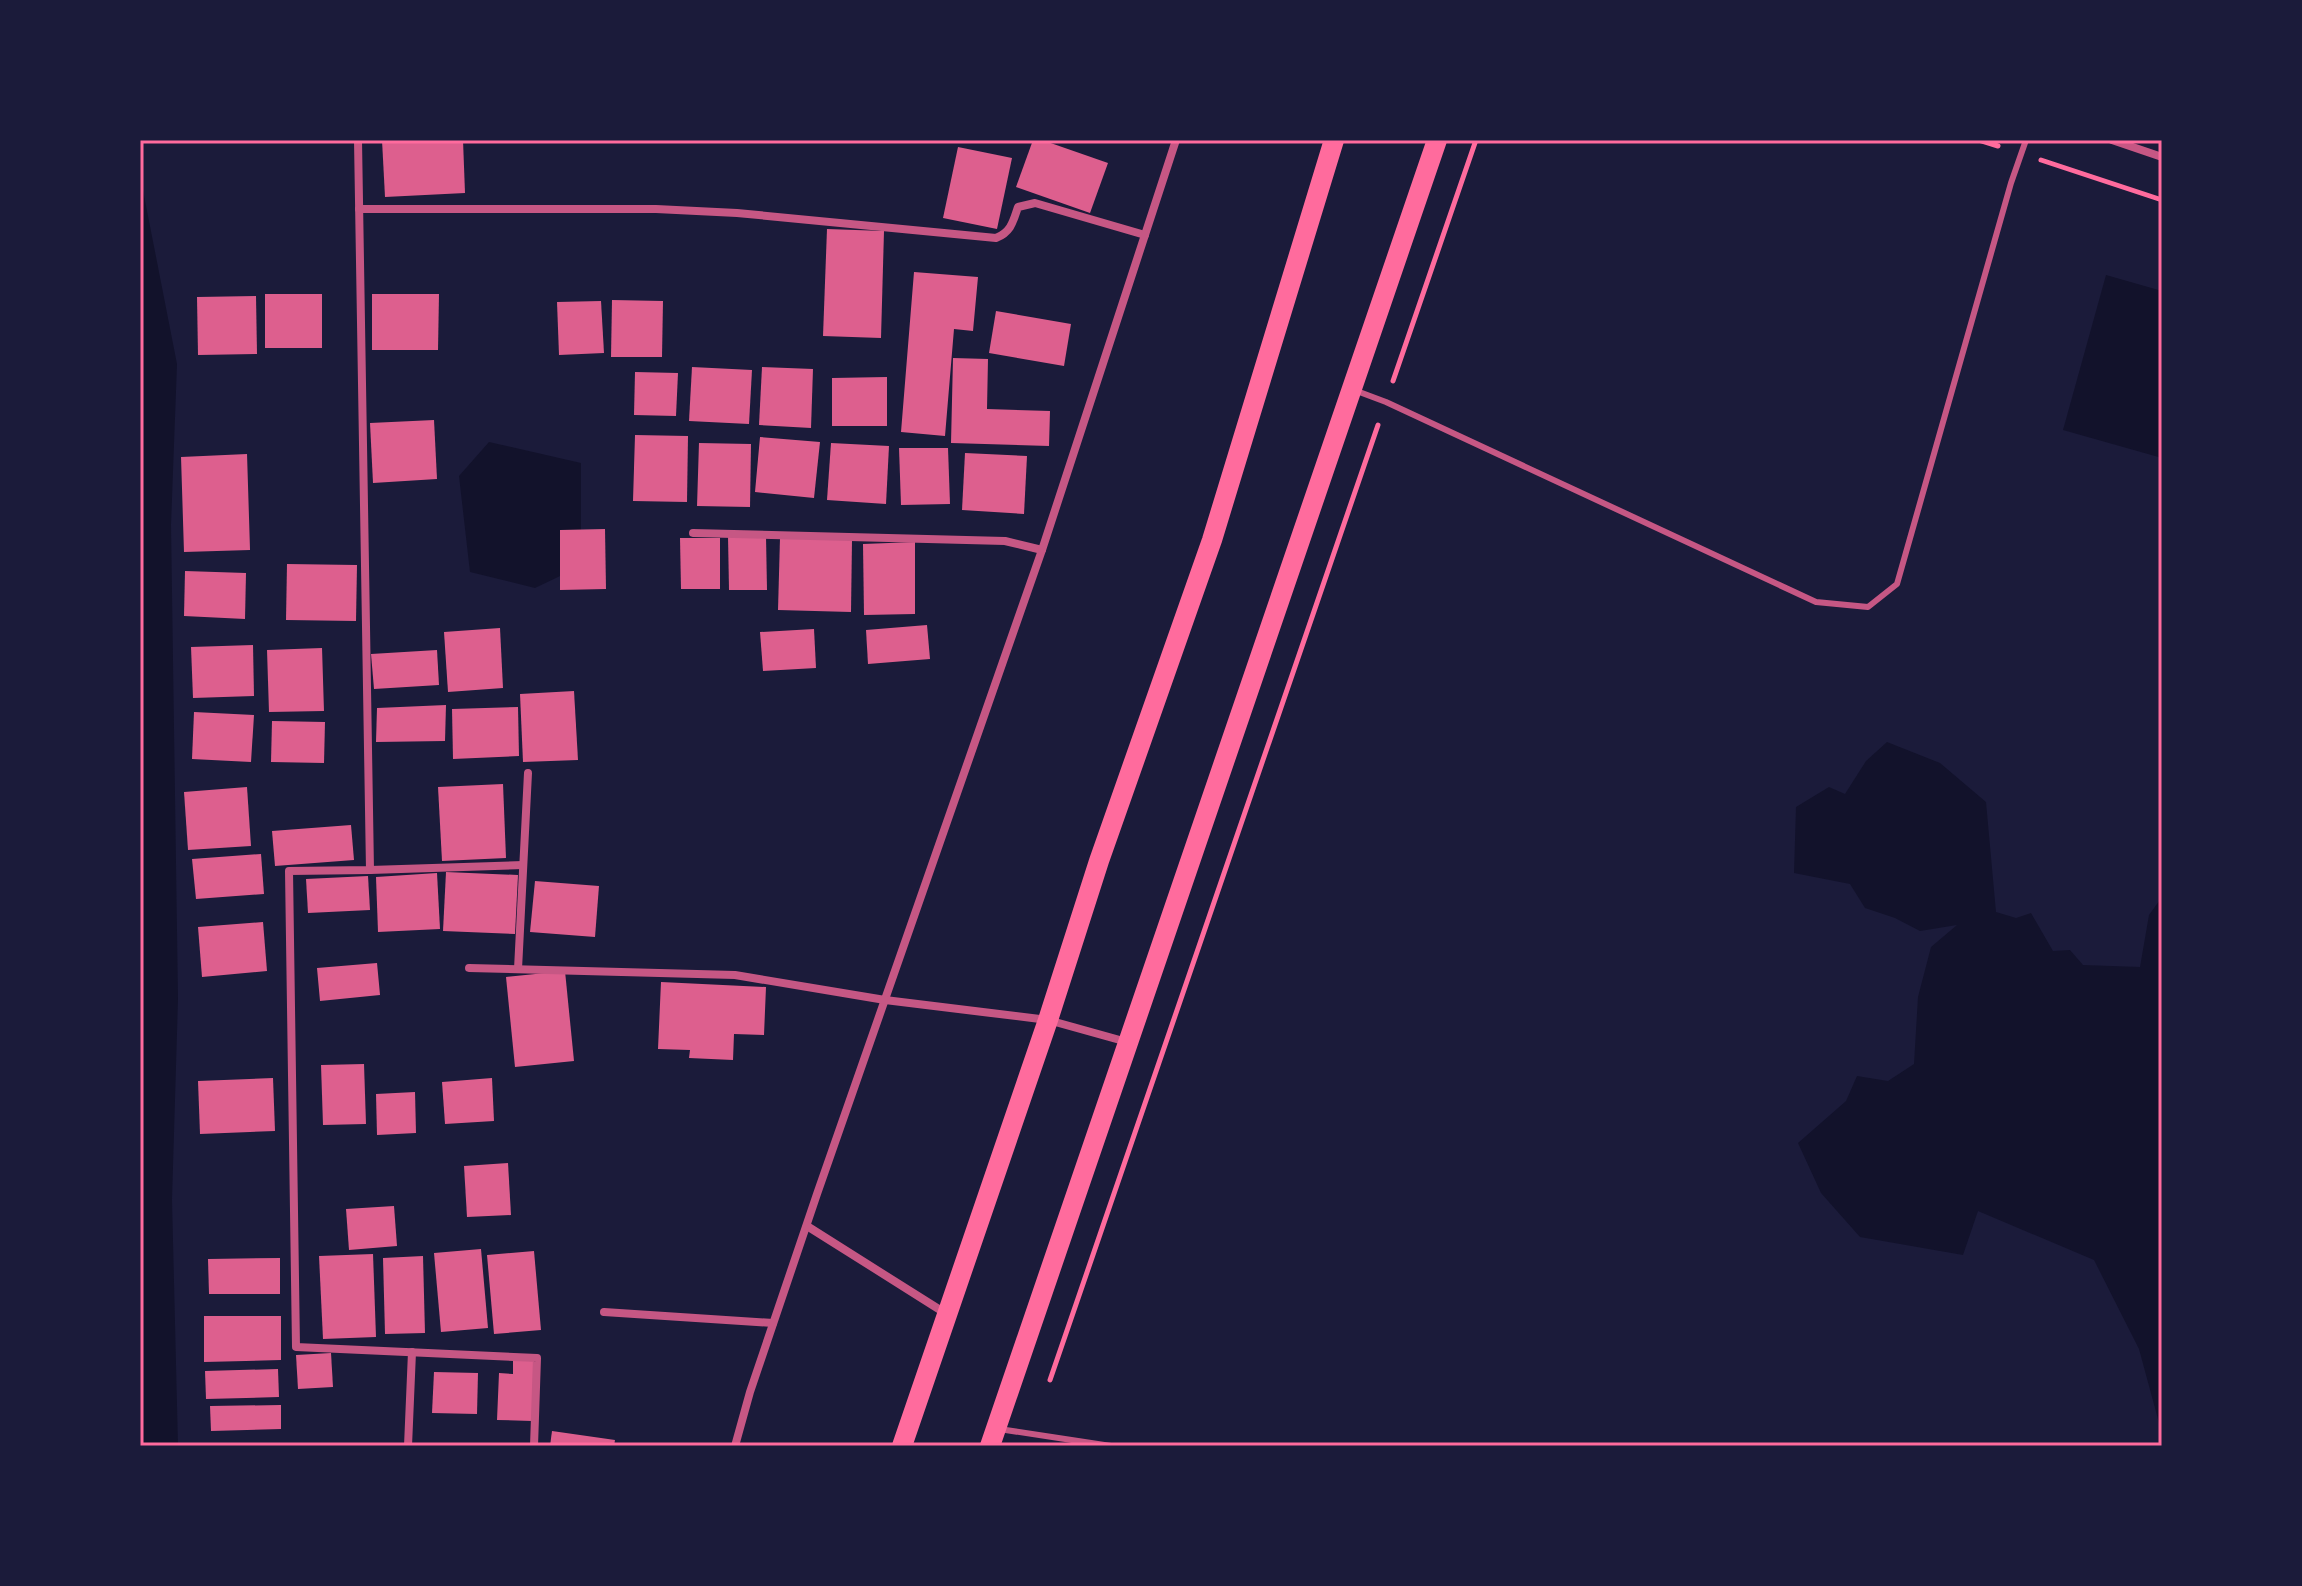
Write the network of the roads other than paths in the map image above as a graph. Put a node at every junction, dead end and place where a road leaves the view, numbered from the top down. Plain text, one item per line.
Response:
1 (358, 140) edge
2 (1176, 140) edge
3 (1334, 140) edge
4 (1437, 140) edge
5 (2026, 140) edge
6 (2112, 140) edge
7 (2162, 157) edge
8 (359, 209) junction
9 (1145, 235) junction
10 (1351, 389) junction
11 (693, 533) dead end
12 (1042, 550) junction
13 (528, 773) dead end
14 (523, 865) junction
15 (370, 870) junction
16 (469, 968) dead end
17 (518, 969) junction
18 (885, 1000) junction
19 (1048, 1020) junction
20 (1128, 1042) junction
21 (807, 1226) junction
22 (604, 1312) dead end
23 (947, 1314) junction
24 (773, 1323) junction
25 (412, 1352) junction
26 (993, 1437) edge
27 (408, 1446) edge
28 (534, 1446) edge
29 (735, 1446) edge
30 (902, 1446) edge
31 (1111, 1446) edge

1 - 8 street
2 - 9 street
3 - 19 main road
4 - 10 main road
5 - 10 lane
6 - 7 street
8 - 9 street
8 - 15 street
9 - 12 street
10 - 20 main road
11 - 12 street
12 - 18 street
13 - 14 street
14 - 15 street
14 - 17 street
15 - 25 street
16 - 17 street
17 - 18 street
18 - 19 street
18 - 21 street
19 - 20 street
19 - 23 main road
20 - 26 main road
21 - 23 street
21 - 24 street
22 - 24 street
23 - 30 main road
24 - 29 street
25 - 27 street
25 - 28 street
26 - 31 lane

